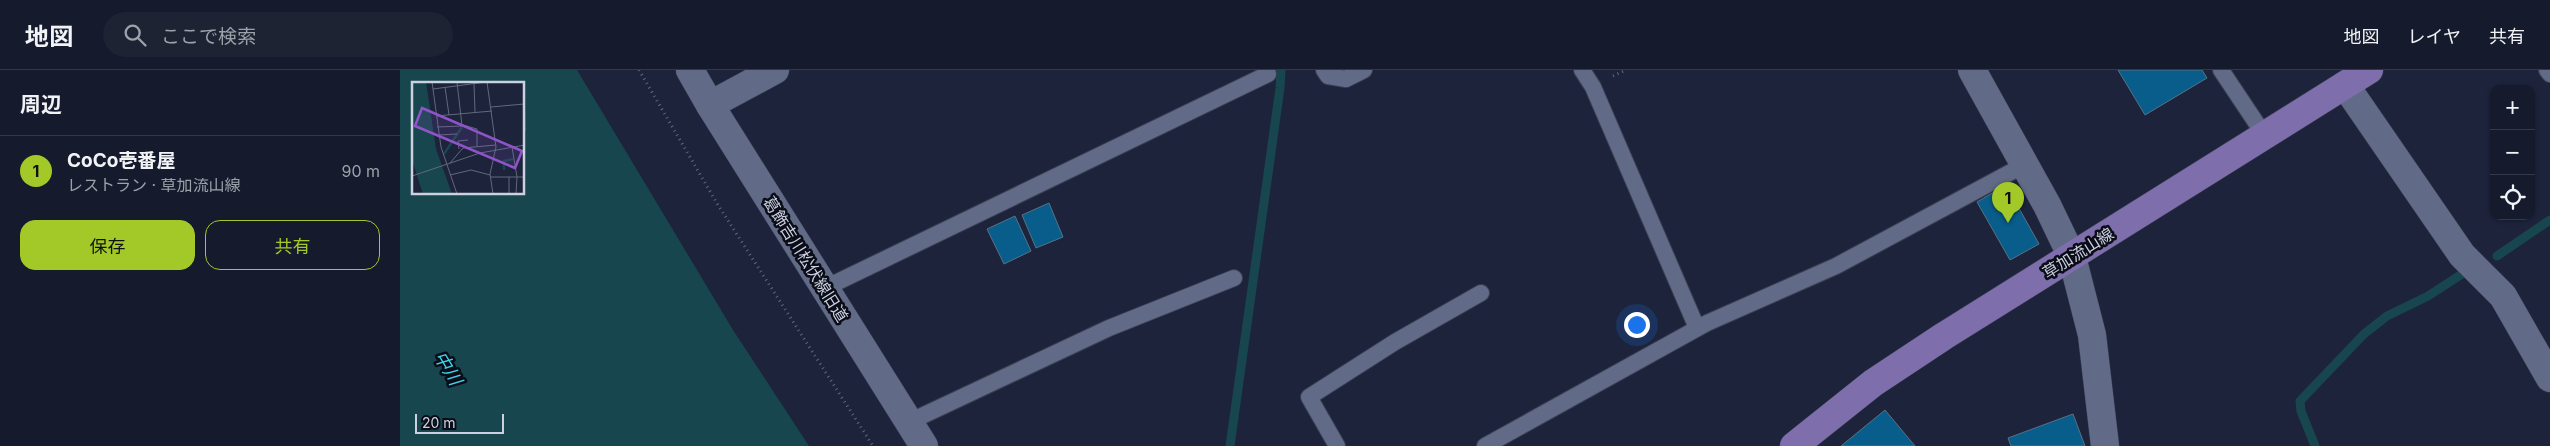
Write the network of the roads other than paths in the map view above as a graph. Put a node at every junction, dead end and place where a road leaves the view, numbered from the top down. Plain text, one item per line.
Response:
1 (690, 70) edge
2 (775, 70) edge
3 (1267, 70) edge
4 (1324, 70) edge
5 (1364, 70) edge
6 (1582, 70) edge
7 (1972, 70) edge
8 (2221, 70) edge
9 (2369, 70) edge
10 (2547, 70) edge
11 (2550, 74) edge
12 (2345, 85) junction
13 (710, 105) junction
14 (2265, 136) junction
15 (2024, 165) junction
16 (2072, 257) junction
17 (1234, 278) dead end
18 (824, 288) junction
19 (1481, 293) dead end
20 (1697, 328) junction
21 (2550, 378) edge
22 (910, 422) junction
23 (924, 446) edge
24 (1337, 446) edge
25 (1485, 446) edge
26 (1794, 446) edge
27 (2105, 446) edge

1 - 13 street, 葛飾吉川松伏線旧道
2 - 13 street
3 - 18 lane
4 - 5 lane
6 - 20 lane
7 - 15 street
8 - 14 lane
9 - 12 main road, 草加流山線
10 - 11 lane
12 - 14 main road, 草加流山線
12 - 21 street
13 - 18 street, 葛飾吉川松伏線旧道
14 - 16 main road, 草加流山線
15 - 16 street
15 - 20 lane
16 - 26 main road, 草加流山線
16 - 27 street
17 - 22 lane
18 - 22 street, 葛飾吉川松伏線旧道
19 - 24 lane
20 - 25 lane
22 - 23 street, 葛飾吉川松伏線旧道

